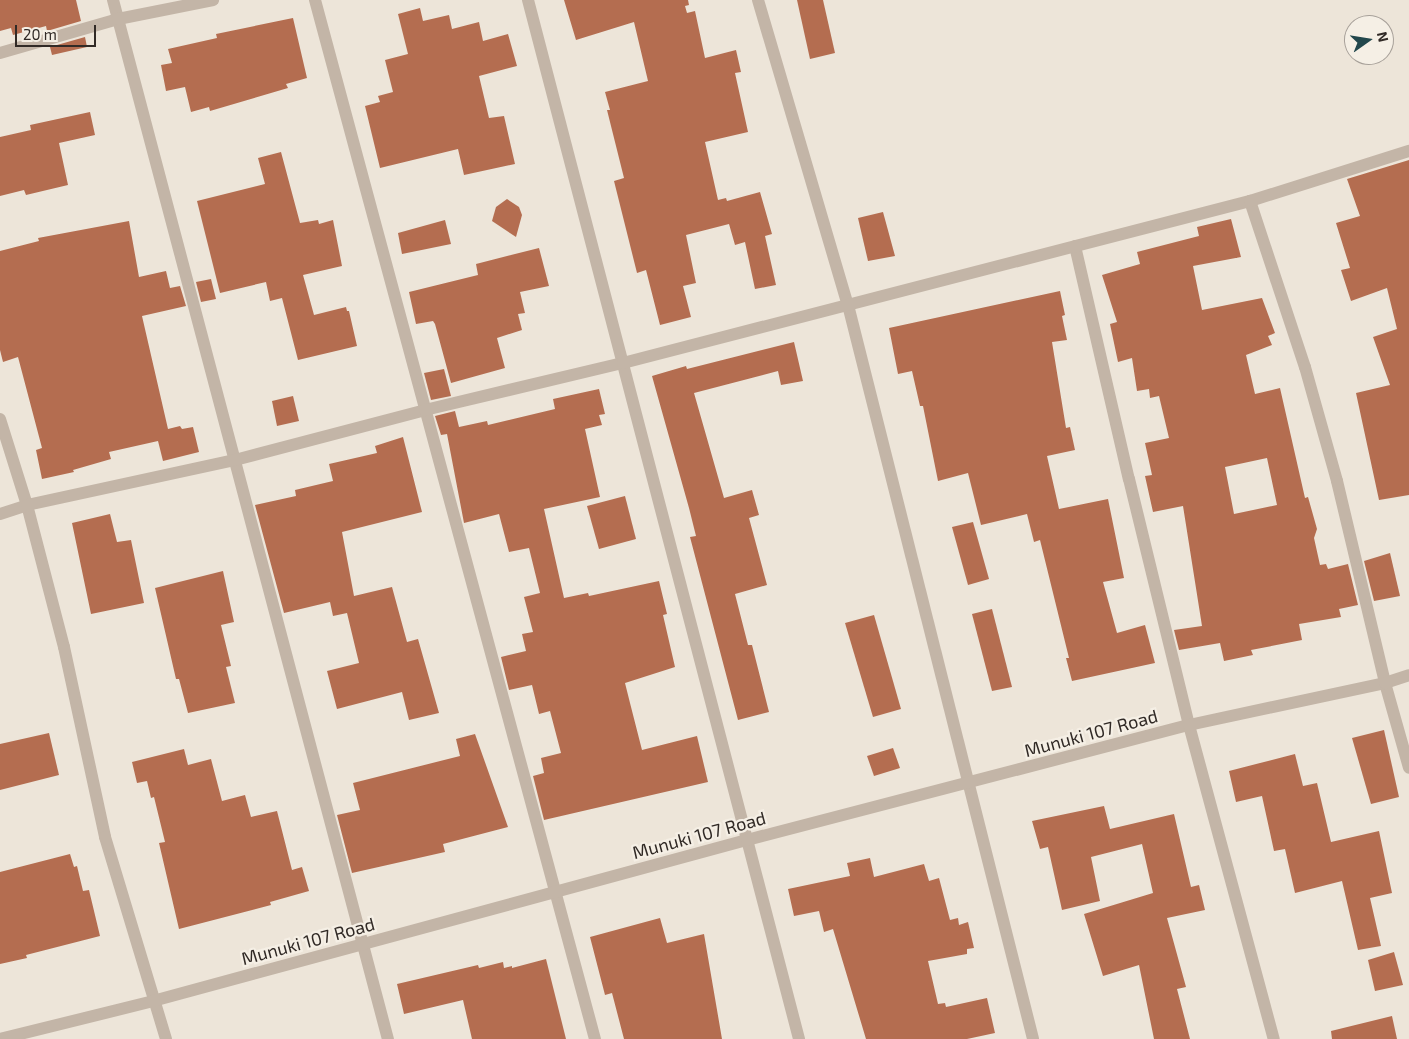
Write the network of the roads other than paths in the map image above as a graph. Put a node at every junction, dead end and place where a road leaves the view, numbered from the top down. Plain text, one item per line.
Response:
1 (113, 0) edge
2 (212, 0) edge
3 (315, 0) edge
4 (528, 0) edge
5 (758, 0) edge
6 (118, 19) junction
7 (0, 53) edge
8 (1409, 151) edge
9 (1250, 201) junction
10 (1075, 246) junction
11 (848, 305) junction
12 (623, 363) junction
13 (425, 410) junction
14 (0, 419) edge
15 (235, 460) junction
16 (27, 506) junction
17 (0, 514) edge
18 (1409, 676) edge
19 (1385, 683) junction
20 (1189, 726) junction
21 (1409, 768) edge
22 (969, 784) junction
23 (747, 840) junction
24 (555, 893) junction
25 (363, 944) junction
26 (153, 1000) junction
27 (0, 1039) edge
28 (166, 1039) edge
29 (388, 1039) edge
30 (595, 1039) edge
31 (799, 1039) edge
32 (1033, 1039) edge
33 (1274, 1039) edge

1 - 6 street
2 - 6 street
3 - 13 street
4 - 12 street
5 - 11 street
6 - 7 street
6 - 15 street
8 - 9 street
9 - 10 street
9 - 19 street
10 - 11 street
10 - 20 street
11 - 12 street
11 - 22 street
12 - 13 street
12 - 23 street
13 - 15 street
13 - 24 street
14 - 16 street
15 - 16 street
15 - 25 street
16 - 17 street
16 - 26 street
18 - 19 street, Munuki 107 Road
19 - 20 street, Munuki 107 Road
19 - 21 street
20 - 22 street, Munuki 107 Road
20 - 33 street
22 - 23 street, Munuki 107 Road
22 - 32 street
23 - 24 street, Munuki 107 Road
23 - 31 street
24 - 25 street, Munuki 107 Road
24 - 30 street
25 - 26 street, Munuki 107 Road
25 - 29 street
26 - 27 street, Munuki 107 Road
26 - 28 street

